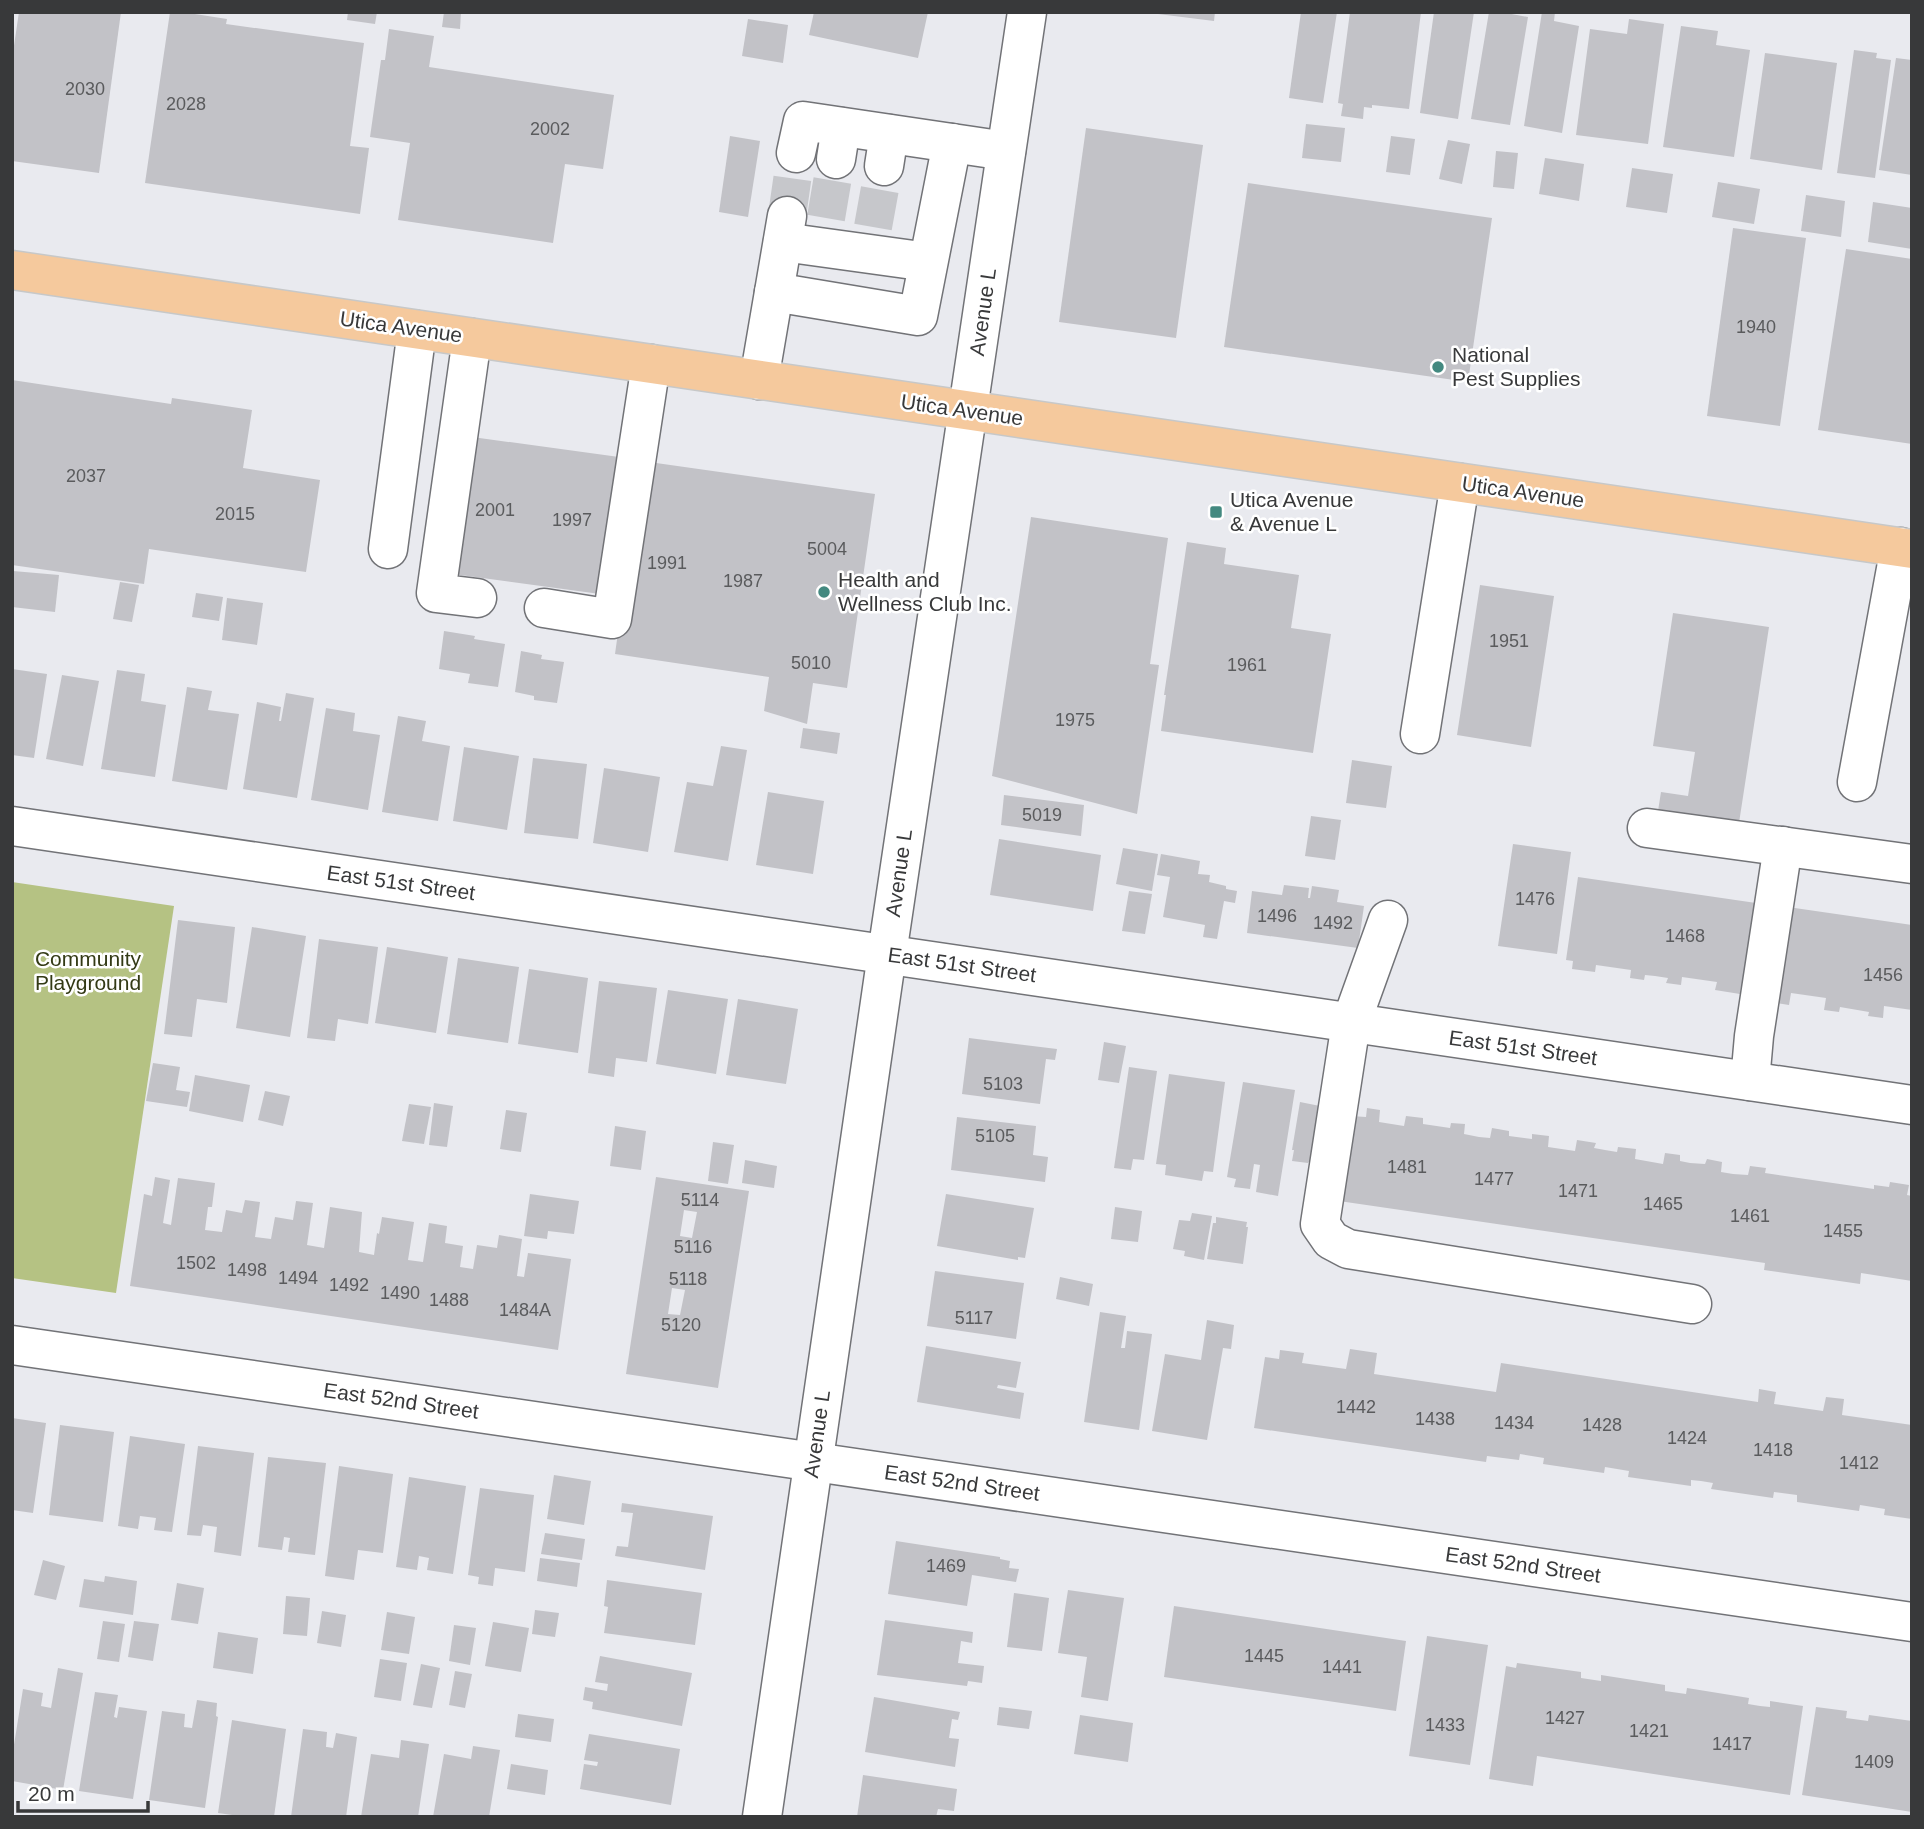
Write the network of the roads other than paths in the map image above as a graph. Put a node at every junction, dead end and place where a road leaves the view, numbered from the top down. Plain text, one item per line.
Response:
1 (1027, 12) edge
2 (952, 143) junction
3 (1006, 151) junction
4 (796, 153) tunnel mouth
5 (928, 262) junction
6 (12, 270) edge
7 (774, 292) junction
8 (417, 330) junction
9 (472, 338) junction
10 (651, 364) junction
11 (759, 380) junction
12 (968, 411) junction
13 (1460, 483) junction
14 (1906, 548) edge
15 (388, 549) dead end
16 (477, 598) dead end
17 (544, 608) dead end
18 (1420, 734) dead end
19 (1857, 782) dead end
20 (12, 826) edge
21 (1647, 828) dead end
22 (1783, 846) junction
23 (1912, 864) edge
24 (1388, 920) dead end
25 (887, 954) junction
26 (1351, 1023) junction
27 (1750, 1081) junction
28 (1912, 1105) edge
29 (1692, 1304) dead end
30 (12, 1345) edge
31 (814, 1461) junction
32 (1912, 1622) edge
33 (762, 1817) edge

1 - 3 street, Avenue L
2 - 3 street
2 - 4 street
2 - 5 street
3 - 12 street, Avenue L
5 - 7 street
5 - 7 street
6 - 8 main road, Utica Avenue
7 - 11 street
8 - 9 main road, Utica Avenue
8 - 15 street
9 - 10 main road, Utica Avenue
9 - 16 street
10 - 11 main road, Utica Avenue
10 - 17 street
11 - 12 main road, Utica Avenue
12 - 13 main road, Utica Avenue
12 - 25 street, Avenue L
13 - 14 main road, Utica Avenue
13 - 18 street
14 - 19 street
20 - 25 street, East 51st Street
21 - 22 street
22 - 23 street
22 - 27 street
24 - 26 street
25 - 26 street, East 51st Street
25 - 31 street, Avenue L
26 - 27 street, East 51st Street
26 - 29 street
27 - 28 street, East 51st Street
30 - 31 street, East 52nd Street
31 - 32 street, East 52nd Street
31 - 33 street, Avenue L

